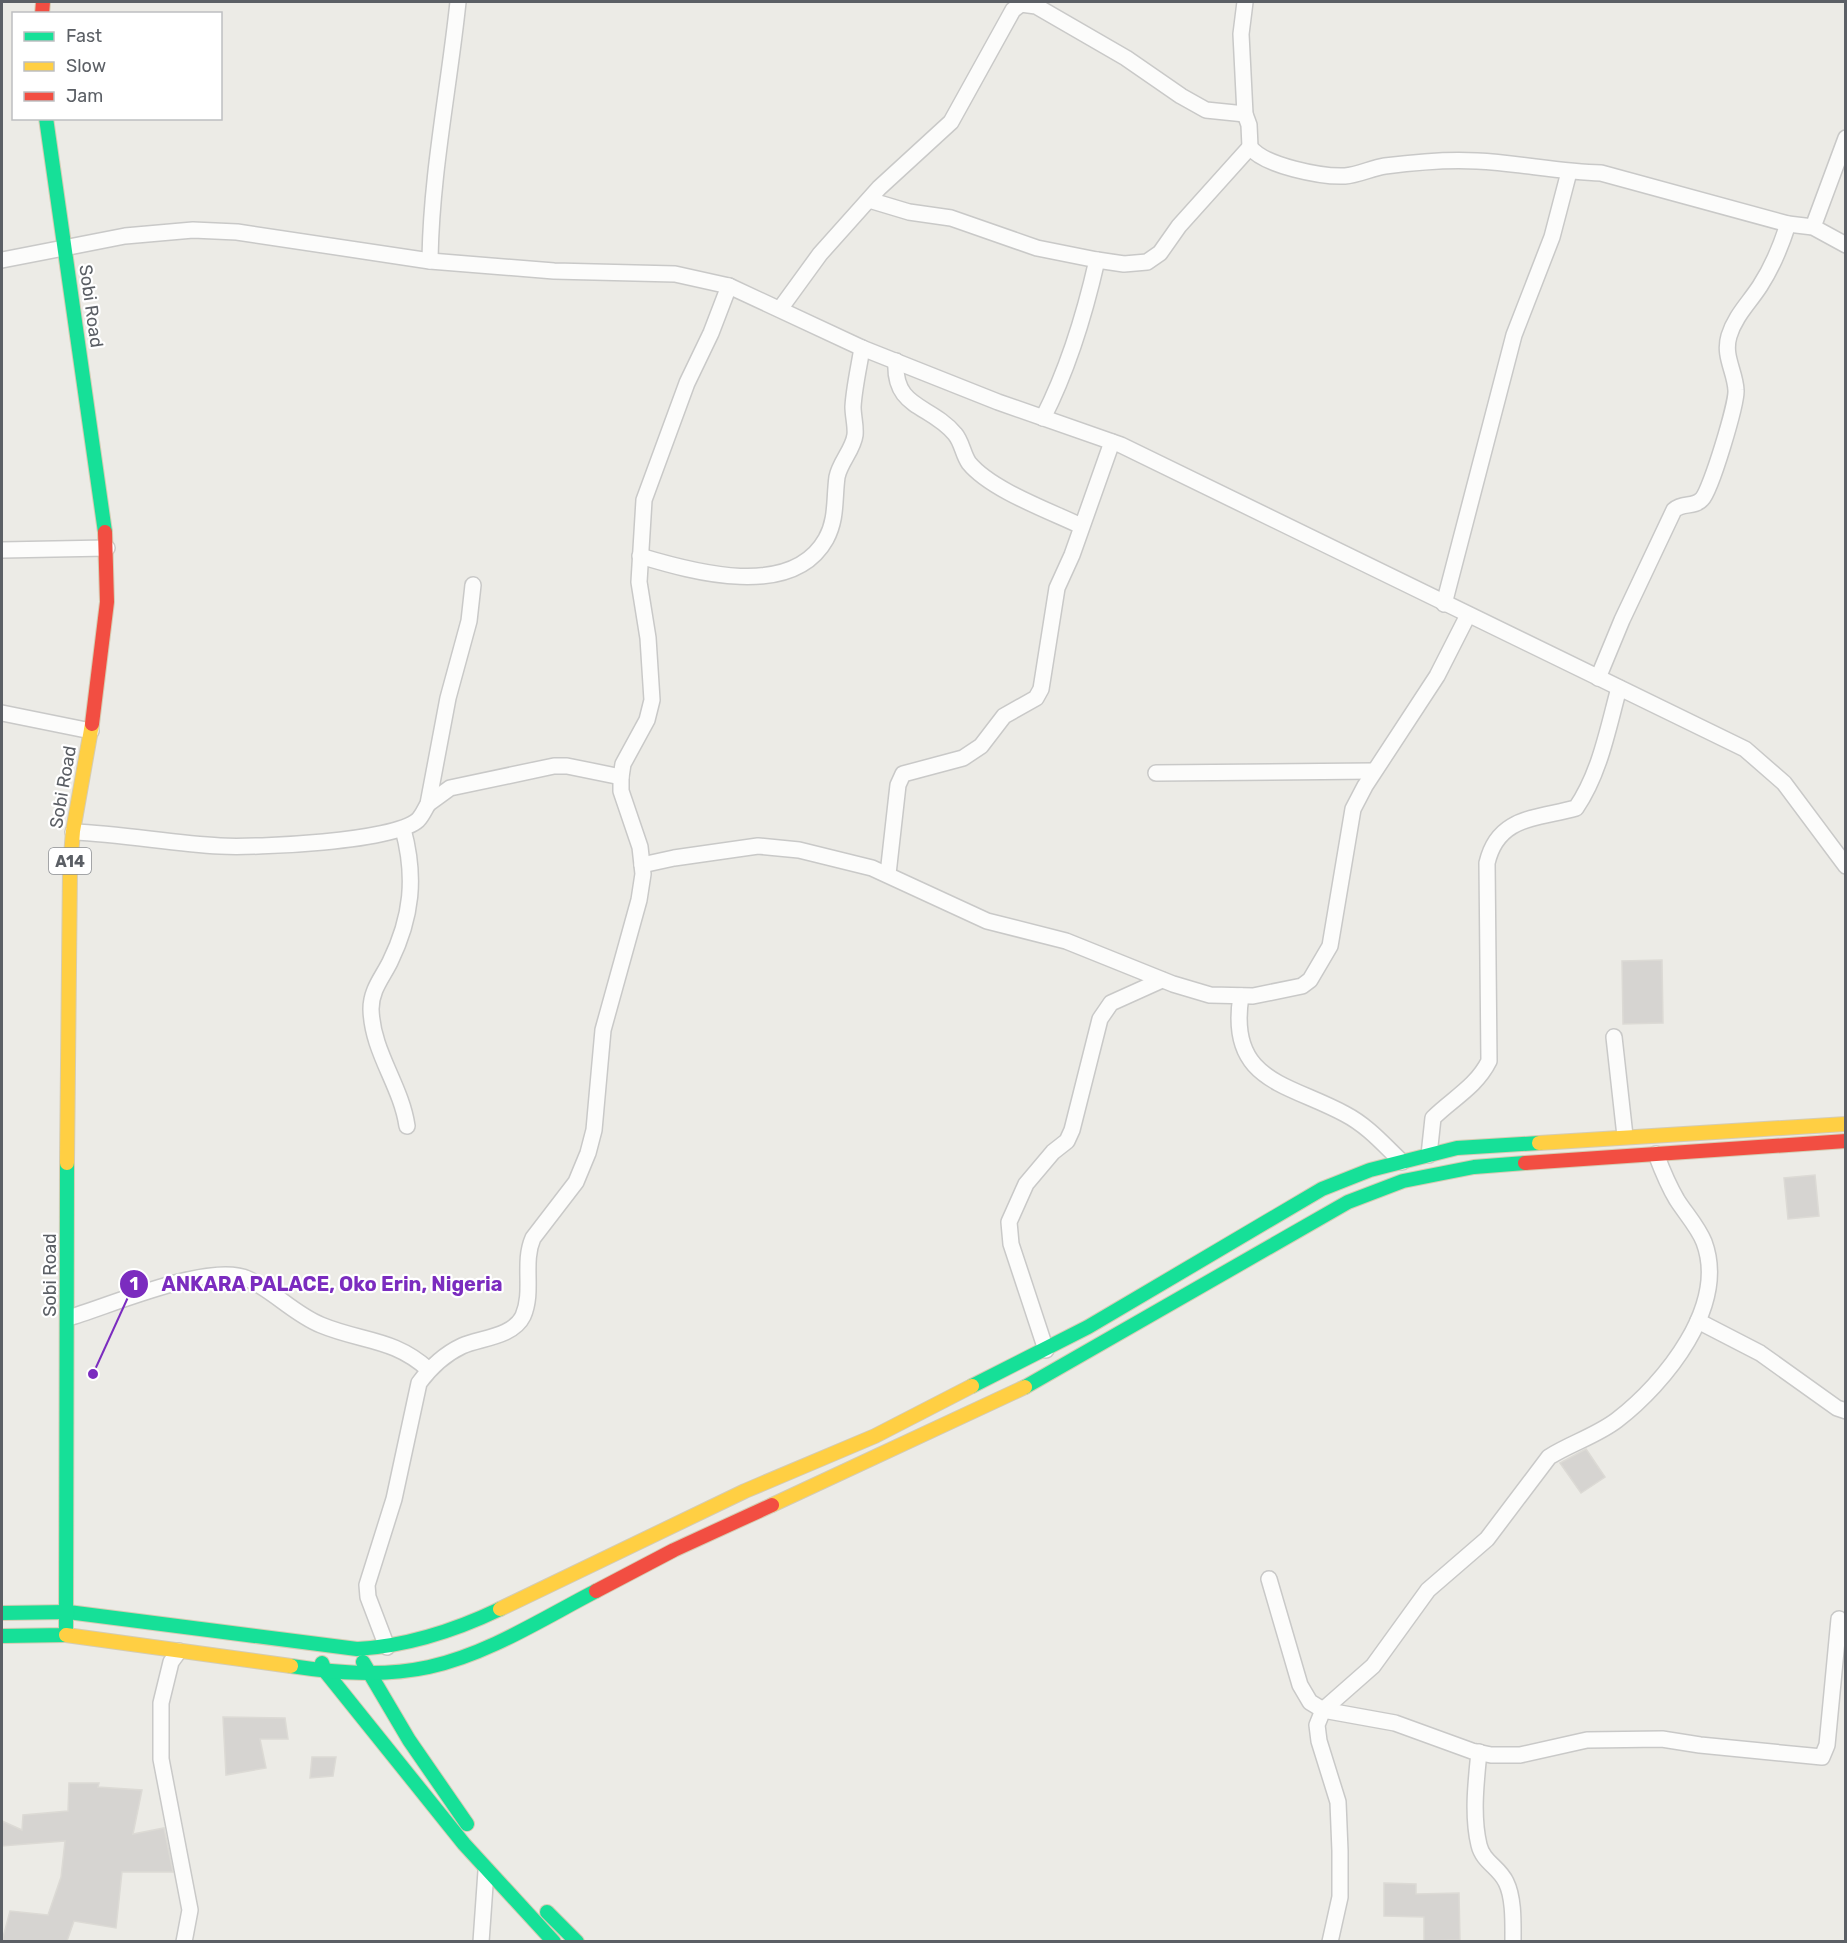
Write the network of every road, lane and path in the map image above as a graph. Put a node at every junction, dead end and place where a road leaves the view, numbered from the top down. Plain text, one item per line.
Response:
1 (458, 2) edge
2 (1245, 2) edge
3 (1245, 114) junction
4 (46, 120) edge
5 (1845, 138) edge
6 (1250, 147) junction
7 (1569, 172) junction
8 (869, 200) junction
9 (1788, 224) junction
10 (1813, 227) junction
11 (1845, 245) edge
12 (65, 248) junction
13 (2, 260) edge
14 (1096, 260) junction
15 (430, 261) junction
16 (729, 286) junction
17 (780, 309) junction
18 (862, 348) junction
19 (896, 361) junction
20 (1043, 418) junction
21 (1112, 442) junction
22 (1081, 526) junction
23 (107, 548) junction
24 (2, 550) edge
25 (640, 556) junction
26 (473, 585) dead end
27 (1444, 604) junction
28 (1468, 615) junction
29 (1598, 678) junction
30 (1619, 688) junction
31 (2, 713) edge
32 (91, 731) junction
33 (1374, 771) junction
34 (1156, 773) dead end
35 (621, 777) junction
36 (428, 804) junction
37 (403, 829) junction
38 (73, 832) junction
39 (642, 866) junction
40 (1845, 866) edge
41 (888, 874) junction
42 (1162, 980) junction
43 (1241, 996) junction
44 (1614, 1037) dead end
45 (1845, 1124) edge
46 (407, 1126) dead end
47 (1625, 1136) junction
48 (1845, 1141) edge
49 (1656, 1154) junction
50 (1429, 1155) junction
51 (1402, 1162) junction
52 (68, 1318) junction
53 (1698, 1321) junction
54 (1046, 1350) junction
55 (429, 1370) junction
56 (1845, 1411) edge
57 (1269, 1580) dead end
58 (68, 1611) junction
59 (2, 1613) edge
60 (1839, 1619) dead end
61 (66, 1635) junction
62 (2, 1636) edge
63 (315, 1644) junction
64 (387, 1647) junction
65 (357, 1649) junction
66 (178, 1651) junction
67 (326, 1671) junction
68 (368, 1674) junction
69 (1323, 1710) junction
70 (1479, 1752) junction
71 (478, 1836) dead end
72 (493, 1854) dead end
73 (486, 1871) junction
74 (184, 1941) edge
75 (481, 1941) edge
76 (554, 1941) edge
77 (577, 1941) edge
78 (1330, 1941) edge
79 (1513, 1941) edge

1 - 15 street
2 - 3 street
3 - 6 street
3 - 8 street
4 - 12 main road, Sobi Road / A14
5 - 10 street
6 - 7 street
6 - 14 street
7 - 9 street
7 - 27 street
8 - 14 street
8 - 17 street
9 - 10 street
9 - 29 street
10 - 11 street
12 - 13 street
12 - 15 street
12 - 23 main road, Sobi Road / A14
14 - 20 street
15 - 16 street
16 - 17 street
16 - 25 street
17 - 18 street
18 - 19 street
18 - 25 street
19 - 20 street
19 - 22 street
20 - 21 street
21 - 22 street
21 - 27 street
22 - 41 street
23 - 24 street
23 - 32 main road, Sobi Road / A14
25 - 35 street
26 - 36 street
27 - 28 street
28 - 29 street
28 - 33 street
29 - 30 street
30 - 40 street
30 - 50 street
31 - 32 street
32 - 38 main road, Sobi Road / A14
33 - 34 street
33 - 43 street
35 - 36 street
35 - 39 street
36 - 37 street
37 - 38 street
37 - 46 street
38 - 52 main road, Sobi Road / A14
39 - 41 street
39 - 55 street
41 - 42 street
42 - 43 street
42 - 54 street
43 - 51 street
44 - 47 street
45 - 47 main road
47 - 50 main road
48 - 49 main road
49 - 53 street
49 - 68 main road
50 - 51 main road
51 - 54 main road
52 - 55 street
52 - 58 main road, Sobi Road / A14
53 - 56 street
53 - 69 street
54 - 64 main road
55 - 64 street
57 - 69 street
58 - 59 main road
58 - 61 main road, A14
58 - 63 main road
60 - 70 street
61 - 62 main road
61 - 66 main road
63 - 65 main road
63 - 67 main road
64 - 65 main road
65 - 68 main road
66 - 67 main road
66 - 74 street
67 - 68 main road
67 - 73 main road
68 - 71 main road
69 - 70 street
69 - 78 street
70 - 79 street
72 - 77 main road
73 - 75 street
73 - 76 main road

